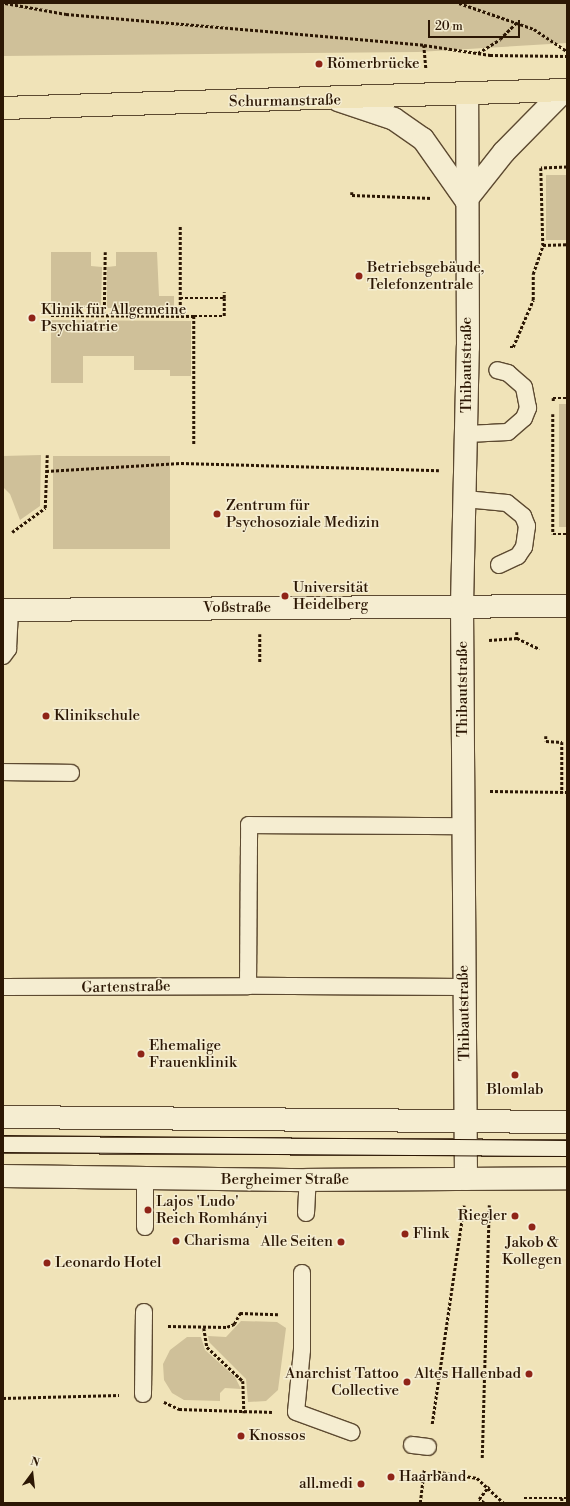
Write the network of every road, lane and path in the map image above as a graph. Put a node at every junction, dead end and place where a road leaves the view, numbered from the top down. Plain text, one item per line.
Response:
1 (5, 3) edge
2 (459, 3) edge
3 (517, 22) junction
4 (567, 51) edge
5 (478, 53) junction
6 (567, 56) edge
7 (566, 90) edge
8 (468, 95) junction
9 (338, 100) junction
10 (3, 108) edge
11 (567, 167) edge
12 (352, 192) dead end
13 (432, 198) dead end
14 (466, 200) junction
15 (180, 225) dead end
16 (567, 244) edge
17 (543, 245) junction
18 (105, 252) dead end
19 (224, 292) dead end
20 (180, 298) junction
21 (224, 298) junction
22 (51, 315) dead end
23 (104, 315) junction
24 (180, 315) junction
25 (194, 316) junction
26 (468, 347) junction
27 (497, 370) dead end
28 (567, 398) edge
29 (467, 434) junction
30 (194, 445) dead end
31 (47, 455) dead end
32 (466, 470) junction
33 (46, 471) junction
34 (465, 499) junction
35 (12, 532) dead end
36 (567, 534) edge
37 (499, 565) dead end
38 (462, 605) junction
39 (567, 606) edge
40 (6, 610) edge
41 (260, 652) dead end
42 (3, 656) edge
43 (260, 662) dead end
44 (546, 736) dead end
45 (3, 772) edge
46 (71, 773) dead end
47 (463, 790) junction
48 (567, 792) edge
49 (562, 793) junction
50 (463, 826) junction
51 (248, 986) junction
52 (463, 986) junction
53 (3, 987) edge
54 (3, 1117) edge
55 (466, 1122) junction
56 (567, 1122) edge
57 (3, 1145) edge
58 (466, 1148) junction
59 (567, 1148) edge
60 (3, 1176) edge
61 (145, 1178) junction
62 (490, 1178) junction
63 (567, 1178) edge
64 (466, 1179) junction
65 (308, 1180) junction
66 (306, 1214) dead end
67 (145, 1227) dead end
68 (302, 1273) dead end
69 (303, 1314) junction
70 (143, 1318) joint
71 (204, 1328) junction
72 (142, 1394) dead end
73 (244, 1413) dead end
74 (351, 1432) dead end
75 (412, 1445) dead end
76 (428, 1447) junction
77 (482, 1458) dead end
78 (424, 1469) junction
79 (489, 1486) junction
80 (524, 1498) dead end
81 (562, 1498) junction
82 (567, 1498) edge
83 (420, 1503) edge
84 (484, 1503) edge
85 (504, 1503) edge
86 (562, 1503) edge

1 - 5 path
2 - 3 path
3 - 4 path
3 - 5 path
5 - 6 path
7 - 8 main road, Schurmanstraße
7 - 14 street
8 - 9 main road, Schurmanstraße
8 - 14 street, Thibautstraße
9 - 10 main road, Schurmanstraße
9 - 14 street
11 - 17 path
12 - 13 path
14 - 26 street, Thibautstraße
15 - 20 path
16 - 17 path
17 - 26 path
18 - 23 path
19 - 21 path
20 - 21 path
20 - 24 path
21 - 25 path
22 - 23 path
23 - 24 path
24 - 25 path
25 - 30 path
26 - 29 street, Thibautstraße
27 - 29 lane
28 - 36 path
29 - 32 street, Thibautstraße
31 - 33 path
32 - 33 path
32 - 34 street, Thibautstraße
33 - 35 path
34 - 37 lane
34 - 38 street, Thibautstraße
38 - 39 street, Voßstraße
38 - 40 street, Voßstraße
38 - 47 street, Thibautstraße
40 - 42 lane
41 - 43 path
44 - 49 path
45 - 46 lane
47 - 49 path
47 - 50 street, Thibautstraße
48 - 49 path
50 - 51 lane
50 - 52 street, Thibautstraße
51 - 52 lane, Gartenstraße
51 - 53 lane, Gartenstraße
52 - 55 street, Thibautstraße
54 - 55 street
55 - 56 street
55 - 58 street, Thibautstraße
57 - 58 lane
58 - 59 lane
58 - 64 street, Thibautstraße
60 - 61 street, Bergheimer Straße
61 - 65 street, Bergheimer Straße
61 - 67 lane
62 - 63 street, Bergheimer Straße
62 - 64 street, Bergheimer Straße
62 - 77 path
64 - 65 street, Bergheimer Straße
64 - 76 path
65 - 66 lane
68 - 69 lane
69 - 71 path
69 - 74 lane
70 - 71 path
70 - 72 lane
71 - 73 path
75 - 76 lane
76 - 78 path
78 - 79 path
78 - 83 path
79 - 84 path
79 - 85 path
80 - 81 path
81 - 82 path
81 - 86 path

